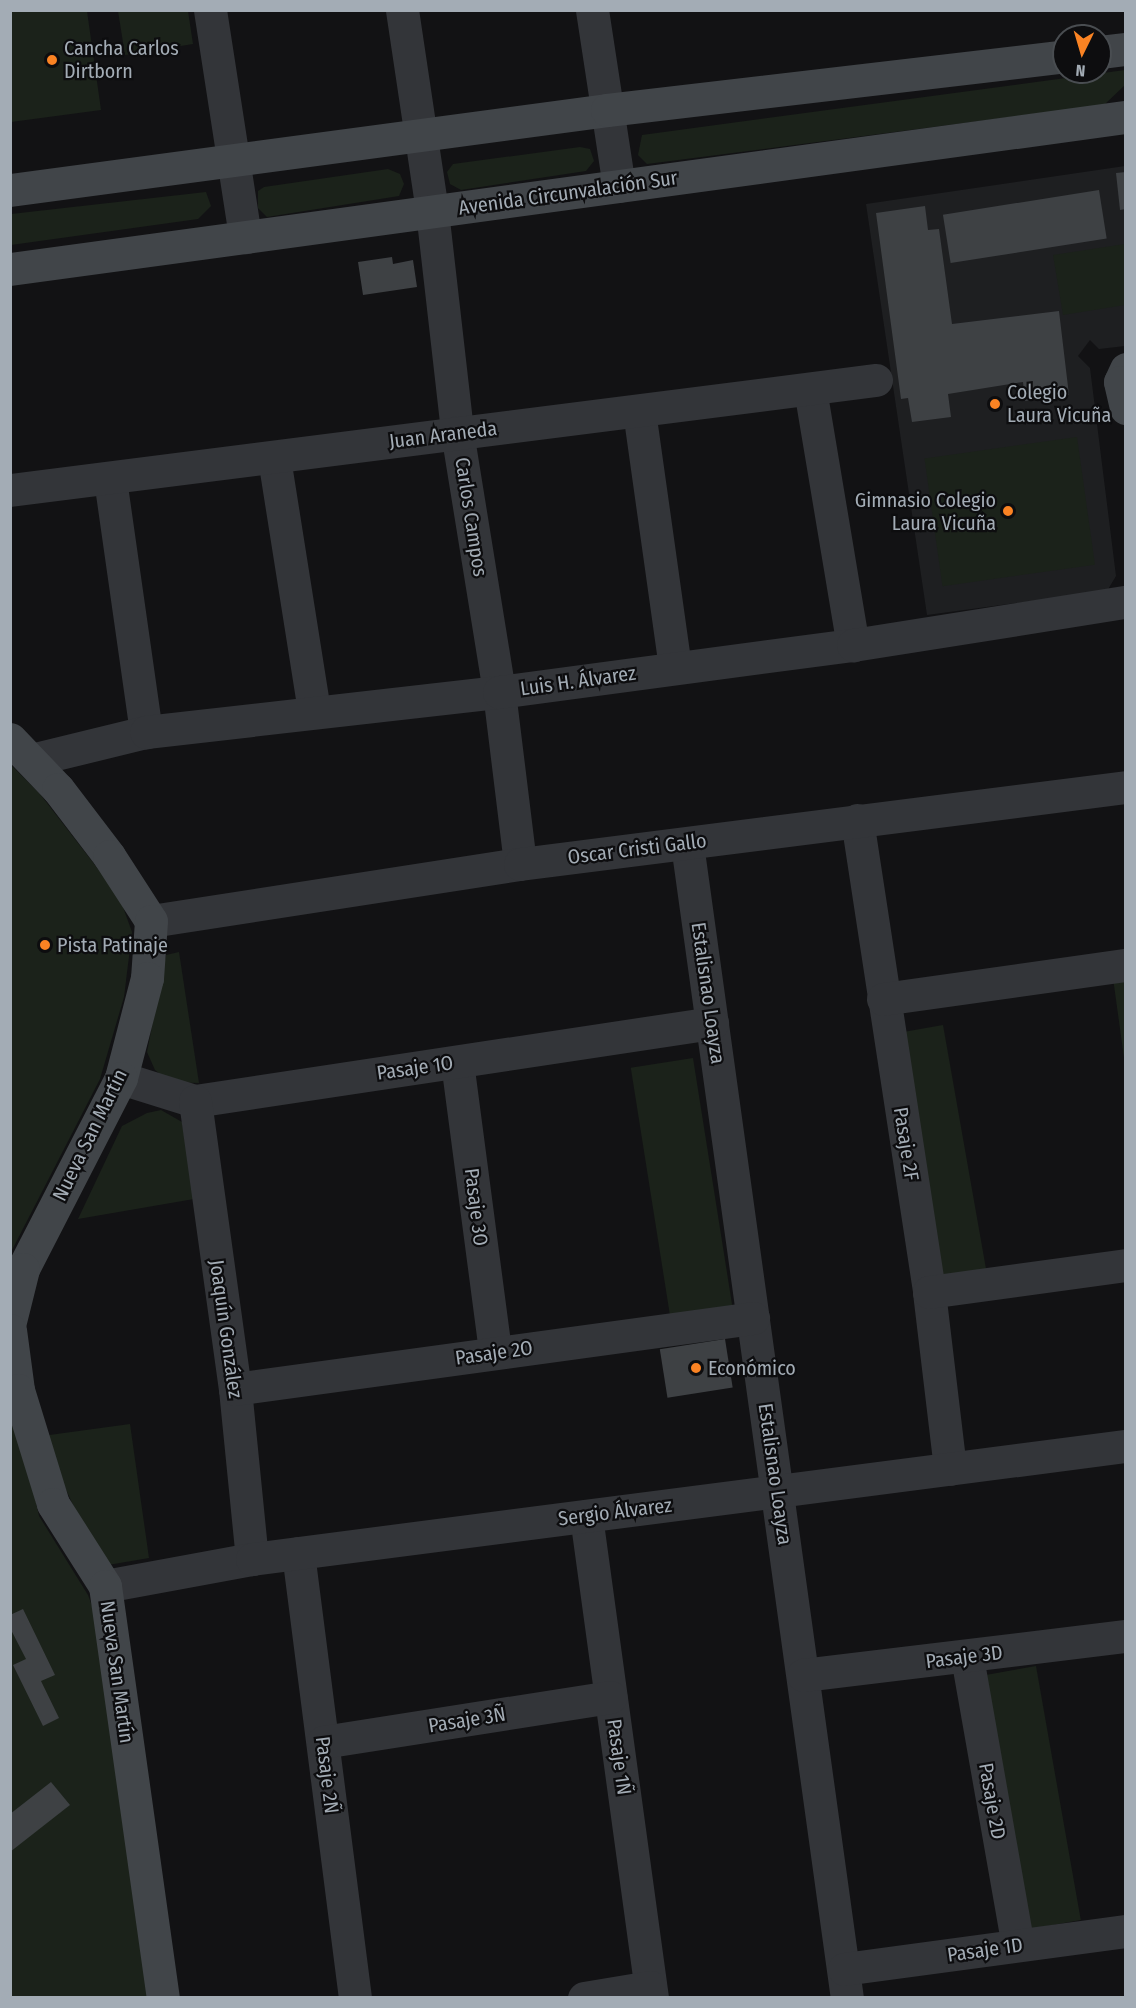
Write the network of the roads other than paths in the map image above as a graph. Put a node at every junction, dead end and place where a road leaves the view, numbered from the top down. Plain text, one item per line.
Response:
1 (210, 10) edge
2 (402, 10) edge
3 (592, 10) edge
4 (1052, 57) edge
5 (607, 110) junction
6 (1125, 117) edge
7 (419, 135) junction
8 (232, 161) junction
9 (619, 186) junction
10 (10, 190) edge
11 (432, 211) junction
12 (245, 237) junction
13 (10, 269) edge
14 (1125, 369) edge
15 (876, 380) dead end
16 (810, 389) junction
17 (1125, 408) edge
18 (639, 411) junction
19 (457, 432) junction
20 (274, 458) junction
21 (110, 479) junction
22 (10, 490) edge
23 (1125, 602) edge
24 (853, 645) junction
25 (675, 667) junction
26 (499, 692) junction
27 (314, 711) junction
28 (146, 732) junction
29 (21, 749) edge
30 (1125, 787) edge
31 (857, 820) junction
32 (687, 844) junction
33 (520, 864) junction
34 (151, 921) junction
35 (1125, 965) edge
36 (883, 999) junction
37 (712, 1023) junction
38 (457, 1062) junction
39 (121, 1078) junction
40 (195, 1101) junction
41 (1125, 1265) edge
42 (929, 1292) junction
43 (753, 1318) junction
44 (10, 1321) edge
45 (10, 1330) edge
46 (495, 1352) junction
47 (235, 1389) junction
48 (1125, 1446) edge
49 (950, 1469) junction
50 (777, 1492) junction
51 (586, 1516) junction
52 (298, 1553) junction
53 (252, 1559) junction
54 (105, 1586) junction
55 (1125, 1636) edge
56 (967, 1657) junction
57 (803, 1675) junction
58 (611, 1697) junction
59 (323, 1742) junction
60 (1125, 1931) edge
61 (1018, 1946) junction
62 (846, 1984) edge
63 (651, 1992) edge
64 (163, 1998) edge
65 (355, 1998) edge
66 (584, 1998) edge

1 - 8 street
2 - 7 street, Carlos Campos
3 - 5 street
4 - 5 main road
5 - 7 main road
5 - 9 street
6 - 9 main road, Avenida Circunvalación Sur
7 - 8 main road
7 - 11 street, Carlos Campos
8 - 10 main road
8 - 12 street
9 - 11 main road, Avenida Circunvalación Sur
11 - 12 main road, Avenida Circunvalación Sur
11 - 19 street, Carlos Campos
12 - 13 main road, Avenida Circunvalación Sur
14 - 17 main road
15 - 16 street, Juan Araneda
16 - 18 street, Juan Araneda
16 - 24 street
18 - 19 street, Juan Araneda
18 - 25 street
19 - 20 street, Juan Araneda
19 - 26 street, Carlos Campos
20 - 21 street, Juan Araneda
20 - 27 street
21 - 22 street, Juan Araneda
21 - 28 street
23 - 24 street, Luis H. Álvarez
24 - 25 street, Luis H. Álvarez
25 - 26 street, Luis H. Álvarez
26 - 27 street, Luis H. Álvarez
26 - 33 street, Carlos Campos
27 - 28 street, Luis H. Álvarez
28 - 29 street, Luis H. Álvarez
29 - 34 main road
30 - 31 street, Oscar Cristi Gallo
31 - 32 street, Oscar Cristi Gallo
31 - 36 street, Pasaje 2F
32 - 33 street, Oscar Cristi Gallo
32 - 37 street, Estalisnao Loayza
33 - 34 street, Oscar Cristi Gallo
34 - 39 main road, Nueva San Martín
35 - 36 street
36 - 42 street, Pasaje 2F
37 - 38 street, Pasaje 1O
37 - 43 street, Estalisnao Loayza
38 - 40 street, Pasaje 1O
38 - 46 street, Pasaje 3O
39 - 40 street, Pasaje 1O
39 - 44 main road, Nueva San Martín
40 - 47 street, Joaquín González
41 - 42 street
42 - 49 street, Pasaje 2F
43 - 46 street, Pasaje 2O
43 - 50 street, Estalisnao Loayza
45 - 54 main road, Nueva San Martín
46 - 47 street, Pasaje 2O
47 - 53 street, Joaquín González
48 - 49 street, Sergio Álvarez
49 - 50 street, Sergio Álvarez
50 - 51 street, Sergio Álvarez
50 - 57 street, Estalisnao Loayza
51 - 52 street, Sergio Álvarez
51 - 58 street, Pasaje 1Ñ
52 - 53 street, Sergio Álvarez
52 - 59 street, Pasaje 2Ñ
53 - 54 street, Sergio Álvarez
54 - 64 main road, Nueva San Martín
55 - 56 street, Pasaje 3D
56 - 57 street, Pasaje 3D
56 - 61 street, Pasaje 2D
57 - 62 street, Estalisnao Loayza
58 - 59 street, Pasaje 3Ñ
58 - 63 street, Pasaje 1Ñ
59 - 65 street, Pasaje 2Ñ
60 - 61 street, Pasaje 1D
61 - 62 street, Pasaje 1D
63 - 66 street

